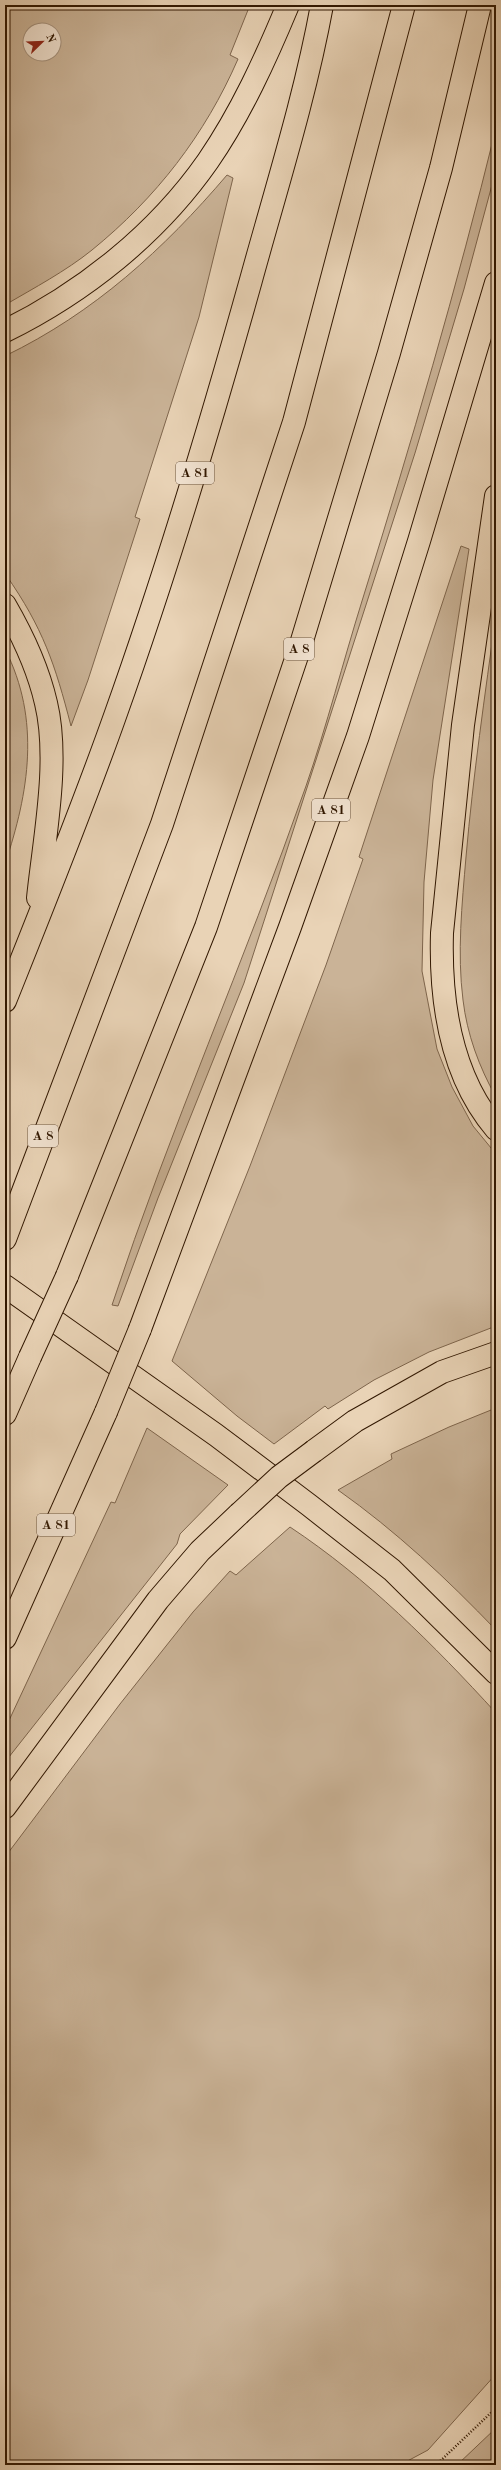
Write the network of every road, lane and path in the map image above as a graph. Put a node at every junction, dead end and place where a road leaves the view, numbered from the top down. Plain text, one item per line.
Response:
1 (288, 5) edge
2 (322, 5) edge
3 (404, 5) edge
4 (480, 5) edge
5 (496, 284) edge
6 (5, 331) edge
7 (496, 496) edge
8 (5, 605) edge
9 (34, 931) junction
10 (5, 1001) edge
11 (496, 1129) edge
12 (6, 1236) edge
13 (5, 1286) edge
14 (496, 1353) edge
15 (5, 1414) edge
16 (5, 1638) edge
17 (496, 1673) edge
18 (5, 1808) edge
19 (496, 2408) edge
20 (436, 2465) edge

1 - 6 highway
2 - 9 highway, A 81
3 - 12 highway, A 8
4 - 15 highway, A 8, bridge
5 - 16 highway, A 81, bridge
7 - 11 highway
8 - 9 highway
9 - 10 highway, A 81
13 - 17 highway
14 - 18 highway, bridge
19 - 20 path

